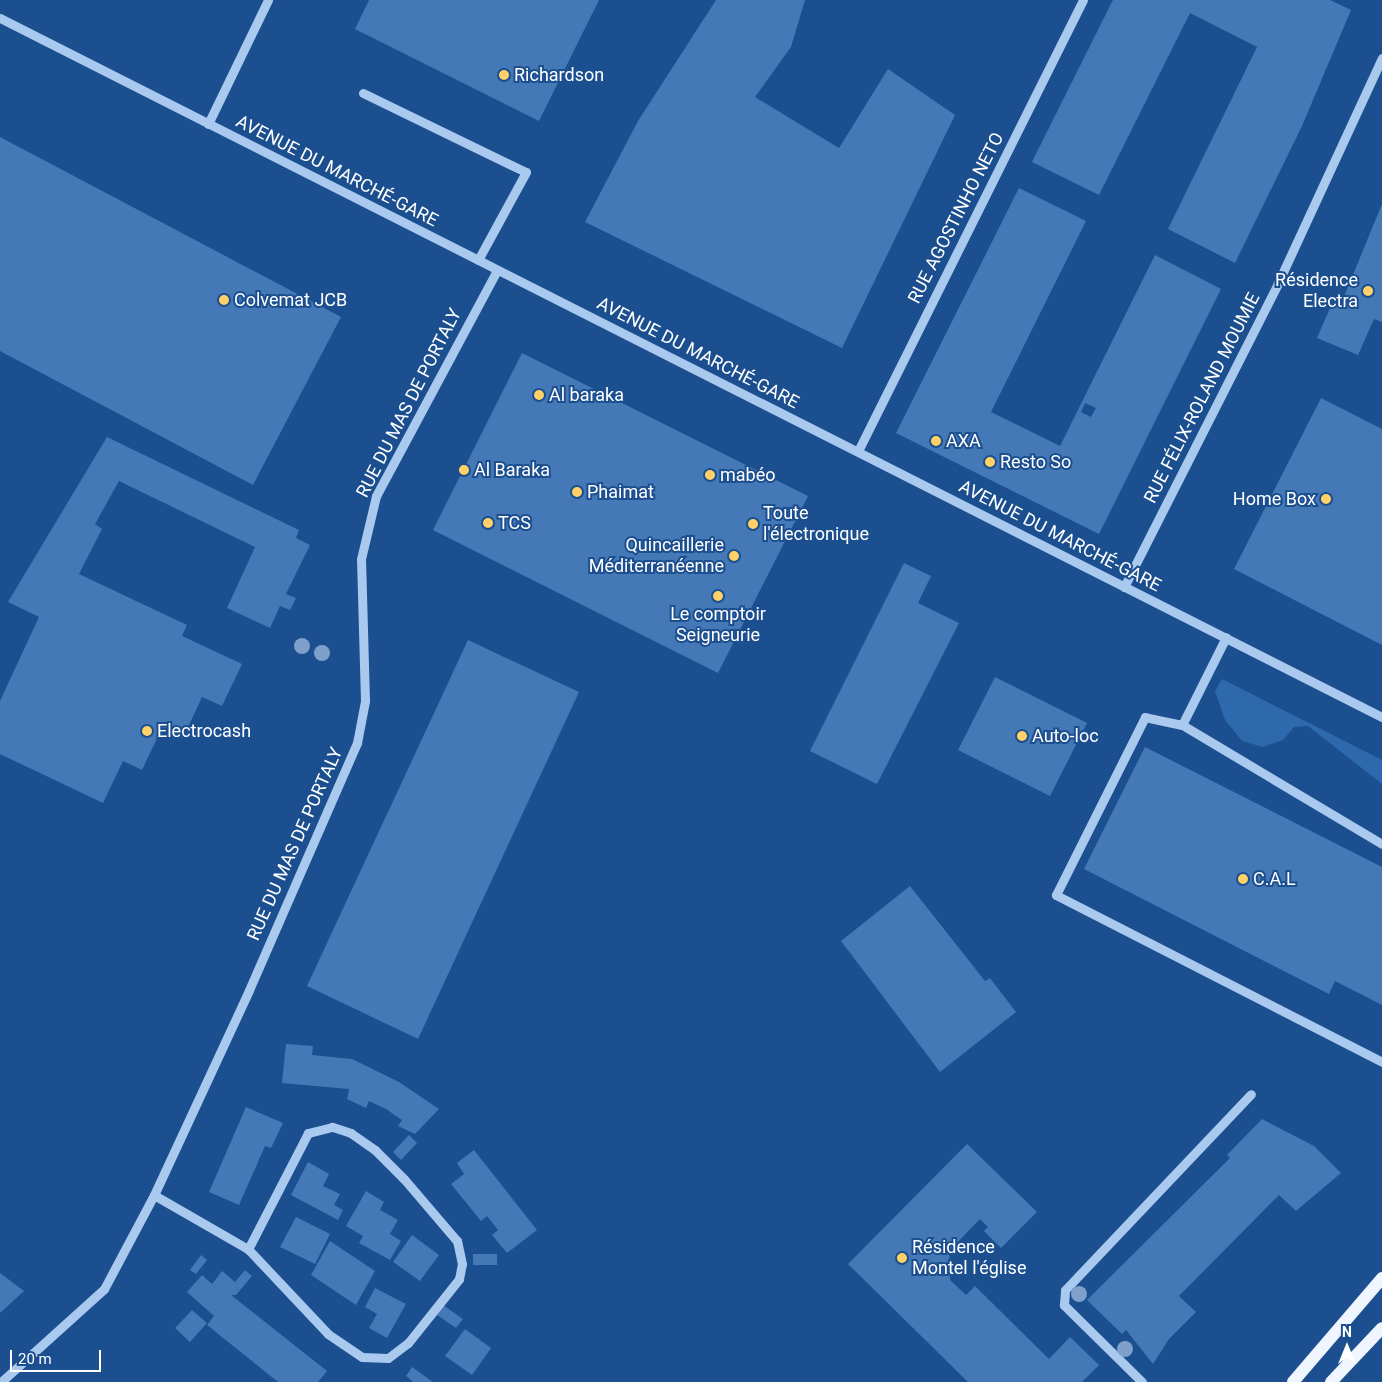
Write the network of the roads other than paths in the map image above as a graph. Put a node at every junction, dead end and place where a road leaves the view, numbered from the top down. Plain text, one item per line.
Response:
1 (268, 0) edge
2 (1083, 0) edge
3 (0, 18) edge
4 (1382, 58) edge
5 (363, 93) dead end
6 (208, 124) junction
7 (478, 260) junction
8 (497, 270) junction
9 (858, 451) junction
10 (1124, 587) junction
11 (1226, 637) junction
12 (1382, 717) edge
13 (1182, 725) junction
14 (1382, 844) edge
15 (1382, 1062) edge
16 (1251, 1094) dead end
17 (154, 1195) junction
18 (248, 1249) junction
19 (1382, 1278) edge
20 (1382, 1328) edge
21 (1, 1382) edge
22 (1142, 1382) edge
23 (1293, 1382) edge
24 (1331, 1382) edge

1 - 6 street
2 - 9 street, RUE AGOSTINHO NETO
3 - 6 street, AVENUE DU MARCHÉ-GARE
4 - 10 street, RUE FÉLIX-ROLAND MOUMIE
5 - 7 street
6 - 7 street, AVENUE DU MARCHÉ-GARE
7 - 8 street, AVENUE DU MARCHÉ-GARE
8 - 9 street, AVENUE DU MARCHÉ-GARE
8 - 17 street, RUE DU MAS DE PORTALY
9 - 10 street, AVENUE DU MARCHÉ-GARE
10 - 11 street, AVENUE DU MARCHÉ-GARE
11 - 12 street, AVENUE DU MARCHÉ-GARE
11 - 13 street
13 - 14 street
13 - 15 street
16 - 22 street
17 - 18 street
17 - 21 street, RUE DU MAS DE PORTALY
18 - 18 street
19 - 23 main road
20 - 24 main road

